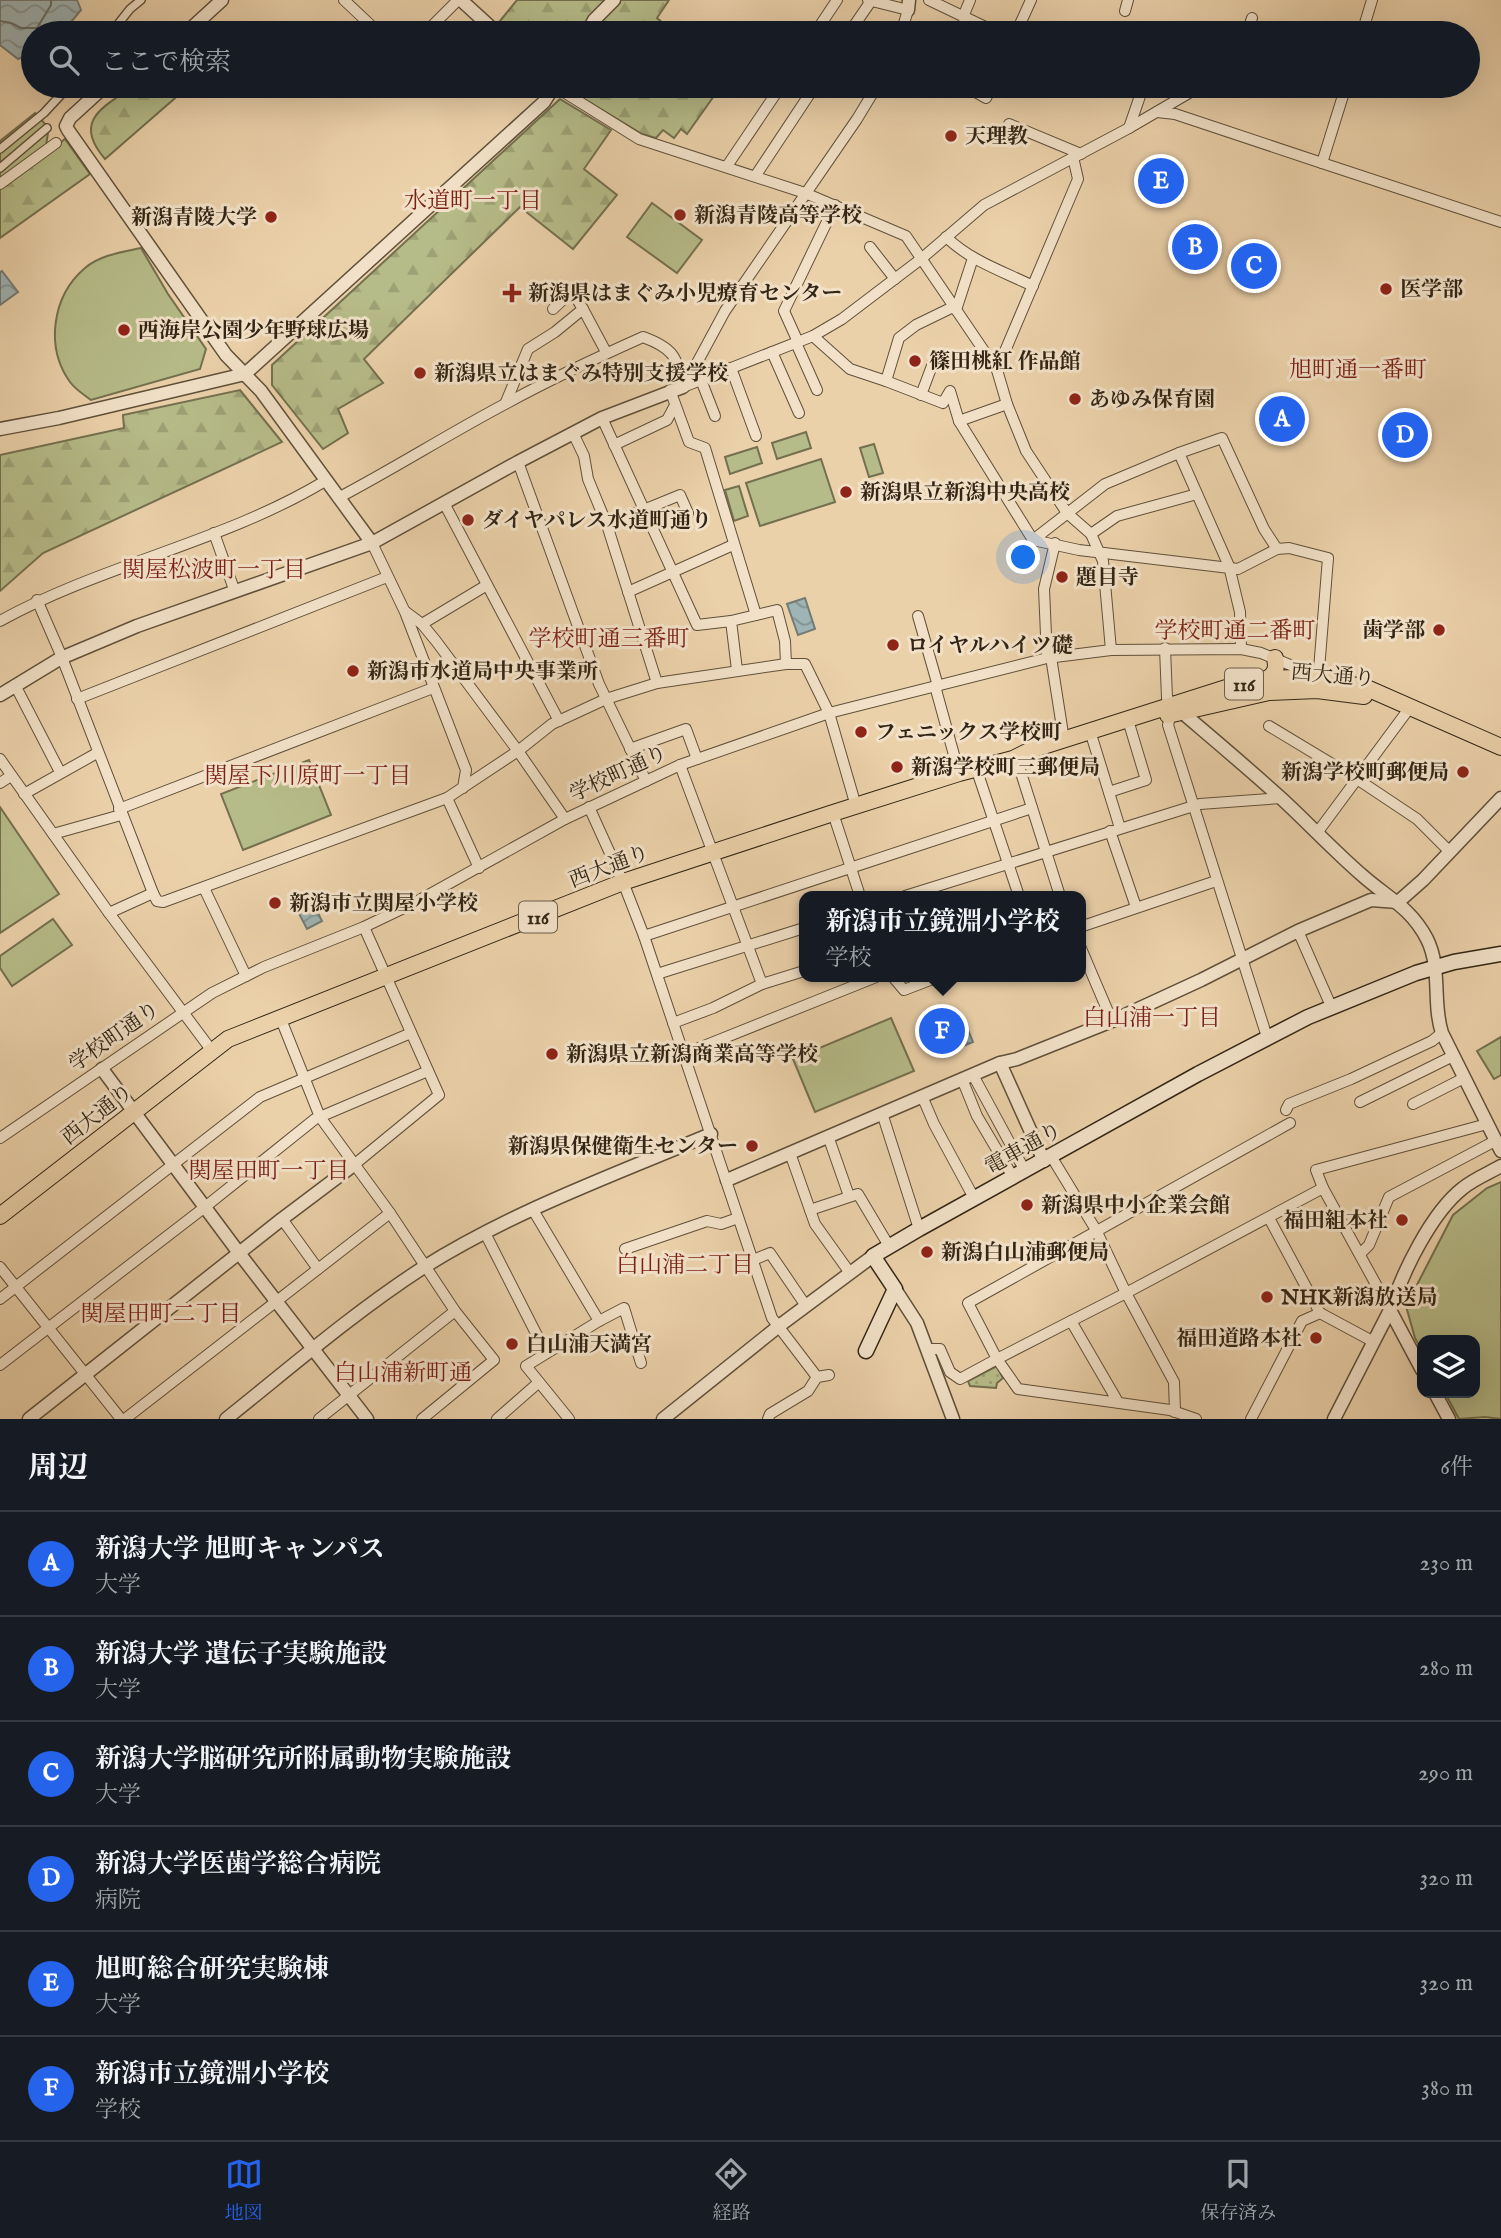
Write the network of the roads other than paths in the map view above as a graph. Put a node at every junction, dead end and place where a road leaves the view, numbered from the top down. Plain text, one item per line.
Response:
1 (141, 0) edge
2 (222, 0) edge
3 (344, 0) edge
4 (460, 0) edge
5 (614, 0) edge
6 (837, 0) edge
7 (869, 0) edge
8 (929, 0) edge
9 (970, 0) edge
10 (1031, 0) edge
11 (1128, 0) edge
12 (1372, 0) edge
13 (908, 5) edge
14 (1125, 11) dead end
15 (963, 17) junction
16 (1252, 18) dead end
17 (120, 21) edge
18 (199, 21) edge
19 (366, 21) edge
20 (438, 21) edge
21 (484, 21) edge
22 (593, 21) edge
23 (823, 21) edge
24 (856, 21) edge
25 (972, 21) edge
26 (1021, 21) edge
27 (1251, 21) edge
28 (1366, 21) edge
29 (58, 98) edge
30 (92, 98) edge
31 (546, 98) edge
32 (573, 98) edge
33 (772, 98) edge
34 (807, 98) edge
35 (870, 98) edge
36 (1139, 98) edge
37 (1181, 98) edge
38 (1342, 98) edge
39 (1157, 112) junction
40 (1009, 124) dead end
41 (47, 128) dead end
42 (1129, 128) junction
43 (56, 143) dead end
44 (0, 149) edge
45 (1077, 156) junction
46 (1322, 163) junction
47 (727, 166) junction
48 (0, 168) edge
49 (756, 175) junction
50 (0, 184) edge
51 (805, 192) junction
52 (835, 205) junction
53 (1501, 222) edge
54 (946, 237) junction
55 (870, 247) dead end
56 (973, 258) junction
57 (921, 259) junction
58 (895, 279) junction
59 (1032, 286) junction
60 (553, 309) dead end
61 (955, 309) junction
62 (583, 310) junction
63 (813, 336) junction
64 (797, 342) junction
65 (606, 352) junction
66 (772, 352) junction
67 (933, 363) dead end
68 (732, 368) junction
69 (997, 370) junction
70 (245, 374) junction
71 (701, 380) junction
72 (886, 381) junction
73 (684, 387) junction
74 (670, 390) junction
75 (817, 390) dead end
76 (921, 394) junction
77 (506, 403) junction
78 (1007, 404) junction
79 (675, 405) junction
80 (799, 413) dead end
81 (715, 416) dead end
82 (602, 418) junction
83 (959, 421) junction
84 (0, 429) edge
85 (573, 433) junction
86 (756, 436) dead end
87 (614, 445) junction
88 (1180, 453) junction
89 (517, 461) junction
90 (325, 481) junction
91 (1197, 494) junction
92 (338, 498) junction
93 (444, 503) junction
94 (644, 509) junction
95 (688, 513) dead end
96 (1067, 513) junction
97 (607, 525) junction
98 (214, 533) junction
99 (1091, 534) junction
100 (1033, 540) junction
101 (1055, 543) junction
102 (372, 544) junction
103 (733, 545) junction
104 (1277, 549) junction
105 (1100, 553) junction
106 (1229, 566) junction
107 (672, 572) junction
108 (387, 577) junction
109 (487, 584) junction
110 (235, 592) junction
111 (628, 592) junction
112 (37, 600) junction
113 (405, 612) junction
114 (756, 615) junction
115 (918, 616) dead end
116 (0, 621) edge
117 (731, 621) junction
118 (422, 624) junction
119 (1165, 648) junction
120 (1241, 649) junction
121 (1111, 650) junction
122 (1049, 657) junction
123 (61, 658) junction
124 (1275, 659) junction
125 (786, 664) junction
126 (737, 670) junction
127 (1267, 679) junction
128 (657, 683) junction
129 (1318, 684) junction
130 (15, 685) junction
131 (936, 686) junction
132 (433, 688) junction
133 (0, 695) edge
134 (77, 699) junction
135 (606, 699) junction
136 (1411, 706) junction
137 (1175, 710) junction
138 (829, 713) junction
139 (1128, 720) junction
140 (559, 721) junction
141 (1269, 726) dead end
142 (1090, 732) junction
143 (1064, 740) junction
144 (1501, 747) edge
145 (630, 749) junction
146 (518, 751) junction
147 (97, 753) junction
148 (1016, 757) junction
149 (0, 759) edge
150 (697, 760) junction
151 (680, 765) junction
152 (976, 768) junction
153 (60, 772) junction
154 (959, 773) junction
155 (11, 776) junction
156 (1357, 779) junction
157 (646, 781) junction
158 (0, 783) edge
159 (463, 788) junction
160 (1109, 792) junction
161 (24, 794) junction
162 (447, 798) junction
163 (1281, 798) junction
164 (1501, 798) edge
165 (856, 806) junction
166 (1192, 806) junction
167 (589, 807) junction
168 (1032, 808) junction
169 (120, 812) junction
170 (834, 813) junction
171 (565, 819) junction
172 (994, 821) junction
173 (1115, 829) junction
174 (1317, 833) junction
175 (53, 834) junction
176 (713, 851) junction
177 (1449, 851) junction
178 (1046, 852) junction
179 (1009, 864) junction
180 (479, 868) junction
181 (851, 869) junction
182 (1216, 881) junction
183 (623, 882) junction
184 (204, 888) junction
185 (858, 891) edge
186 (921, 891) edge
187 (1017, 891) edge
188 (1058, 891) edge
189 (153, 893) junction
190 (1398, 902) junction
191 (1136, 907) junction
192 (734, 908) junction
193 (108, 913) junction
194 (1086, 925) edge
195 (365, 927) junction
196 (799, 930) edge
197 (1298, 931) junction
198 (643, 936) junction
199 (746, 946) junction
200 (1501, 954) edge
201 (1242, 959) junction
202 (1086, 960) edge
203 (1435, 967) junction
204 (799, 973) edge
205 (657, 974) junction
206 (246, 976) junction
207 (386, 977) junction
208 (864, 982) edge
209 (897, 982) edge
210 (925, 982) edge
211 (762, 984) junction
212 (1331, 1006) junction
213 (181, 1012) junction
214 (279, 1017) junction
215 (1112, 1021) junction
216 (673, 1023) junction
217 (411, 1033) junction
218 (1442, 1033) junction
219 (1267, 1037) junction
220 (212, 1051) junction
221 (684, 1054) junction
222 (1453, 1056) junction
223 (1000, 1063) junction
224 (102, 1069) junction
225 (428, 1071) junction
226 (967, 1077) junction
227 (1464, 1078) junction
228 (304, 1079) junction
229 (922, 1096) junction
230 (1360, 1102) dead end
231 (1413, 1104) dead end
232 (1286, 1110) dead end
233 (134, 1112) junction
234 (882, 1113) junction
235 (320, 1117) junction
236 (1290, 1123) dead end
237 (1487, 1124) junction
238 (711, 1134) junction
239 (828, 1136) junction
240 (0, 1138) edge
241 (1498, 1146) edge
242 (790, 1153) junction
243 (1047, 1158) junction
244 (355, 1164) junction
245 (174, 1165) junction
246 (1501, 1166) edge
247 (1019, 1174) junction
248 (727, 1180) junction
249 (1323, 1188) junction
250 (849, 1196) junction
251 (974, 1198) junction
252 (205, 1207) junction
253 (533, 1210) junction
254 (810, 1210) junction
255 (390, 1213) junction
256 (0, 1216) edge
257 (738, 1218) junction
258 (1269, 1218) junction
259 (282, 1219) junction
260 (919, 1229) junction
261 (1096, 1230) junction
262 (485, 1233) junction
263 (890, 1246) junction
264 (625, 1248) dead end
265 (239, 1254) junction
266 (1360, 1254) junction
267 (873, 1256) junction
268 (753, 1260) junction
269 (426, 1266) junction
270 (0, 1268) edge
271 (318, 1269) junction
272 (850, 1273) junction
273 (15, 1287) junction
274 (895, 1289) junction
275 (1126, 1293) junction
276 (0, 1299) edge
277 (276, 1301) junction
278 (806, 1306) junction
279 (1390, 1310) junction
280 (455, 1311) junction
281 (1320, 1312) junction
282 (599, 1321) junction
283 (1071, 1321) junction
284 (779, 1326) junction
285 (48, 1327) junction
286 (1374, 1342) junction
287 (929, 1349) junction
288 (312, 1350) junction
289 (866, 1351) dead end
290 (545, 1353) junction
291 (997, 1359) junction
292 (1417, 1361) edge
293 (641, 1363) dead end
294 (0, 1365) edge
295 (85, 1374) junction
296 (829, 1375) dead end
297 (817, 1377) junction
298 (538, 1383) junction
299 (348, 1395) junction
300 (1438, 1398) edge
301 (1118, 1402) junction
302 (1175, 1412) junction
303 (29, 1419) edge
304 (123, 1419) edge
305 (226, 1419) edge
306 (319, 1419) edge
307 (367, 1419) edge
308 (422, 1419) edge
309 (497, 1419) edge
310 (569, 1419) edge
311 (663, 1419) edge
312 (768, 1419) edge
313 (953, 1419) edge
314 (1196, 1419) edge
315 (1251, 1419) edge
316 (1334, 1419) edge
317 (1449, 1419) edge

1 - 17 street
2 - 18 street
3 - 19 street
4 - 20 street
4 - 21 street
5 - 22 street
6 - 23 street
7 - 13 street
7 - 24 street
8 - 15 street
9 - 15 street
10 - 26 street
11 - 14 street
12 - 28 street
15 - 25 street
16 - 27 street
29 - 44 street
30 - 70 street
31 - 70 street
32 - 47 street
33 - 47 street
34 - 49 street
35 - 51 street
36 - 42 street
37 - 39 street
38 - 46 street
39 - 42 street
39 - 46 street
40 - 45 street
41 - 48 street
42 - 45 street
43 - 50 street
45 - 54 street
45 - 59 street
46 - 53 street
47 - 49 street
49 - 51 street
51 - 52 street
51 - 73 street
52 - 57 street
52 - 64 street
54 - 56 street
54 - 57 street
55 - 58 street
56 - 59 street
56 - 61 street
57 - 58 street
57 - 61 street
58 - 63 street
59 - 69 street
60 - 62 street
61 - 69 street
61 - 72 street
62 - 65 street
62 - 77 street
63 - 64 street
63 - 72 street
64 - 66 street
64 - 75 street
65 - 73 street
65 - 77 street
66 - 68 street
66 - 80 street
67 - 76 street
68 - 71 street
68 - 86 street
69 - 78 street
70 - 84 street
70 - 90 street
71 - 73 street
71 - 81 street
72 - 76 street
73 - 74 street
74 - 79 street
74 - 82 street
76 - 83 street
77 - 92 street
78 - 83 street
78 - 96 street
79 - 87 street
79 - 103 street
82 - 85 street
82 - 87 street
83 - 100 street
85 - 89 street
85 - 97 street
87 - 94 street
88 - 91 street
88 - 96 street
88 - 104 street
89 - 93 street
89 - 135 street
90 - 92 street
90 - 98 street
91 - 99 street
91 - 106 street
92 - 102 street
93 - 102 street
93 - 109 street
94 - 95 street
94 - 97 street
94 - 107 street
96 - 99 street
96 - 100 street
97 - 111 street
98 - 110 street
98 - 112 street
99 - 105 street
100 - 101 street
101 - 105 street
101 - 122 street
102 - 108 street
102 - 110 street
103 - 107 street
103 - 114 street
104 - 106 street
104 - 129 street
105 - 106 street
105 - 121 street
106 - 120 street
107 - 111 street
107 - 117 street
108 - 113 street
108 - 134 street
109 - 118 street
109 - 140 street
110 - 123 street
111 - 128 street
112 - 116 street
112 - 123 street
113 - 118 street
113 - 132 street
114 - 117 street
114 - 125 street
115 - 131 street
117 - 126 street
118 - 146 street
119 - 120 street, 学校町通り
119 - 121 street, 学校町通り
119 - 137 street
120 - 124 street, 学校町通り
121 - 122 street, 学校町通り
122 - 131 street, 学校町通り
122 - 143 street
123 - 130 street
123 - 134 street
124 - 127 highway
124 - 129 street, 学校町通り
125 - 126 street
125 - 138 street
126 - 128 street
127 - 129 highway, 西大通り / 116
127 - 137 highway, 西大通り / 116
128 - 135 street
129 - 136 highway, 西大通り / 116
129 - 137 highway, 西大通り / 116
130 - 133 street
130 - 153 street
131 - 138 street, 学校町通り
131 - 154 street
132 - 159 street
132 - 169 street
134 - 147 street
135 - 140 street
135 - 145 street
136 - 144 highway, 西大通り / 116
136 - 156 street
137 - 139 highway, 西大通り / 116
137 - 163 street
137 - 166 street
138 - 150 street, 学校町通り
138 - 165 street
139 - 142 highway, 西大通り / 116
139 - 160 street
140 - 146 street
141 - 156 street
142 - 143 highway, 西大通り / 116
142 - 160 street
143 - 148 highway, 西大通り / 116
145 - 150 street
145 - 157 street
146 - 159 street
146 - 171 street
147 - 153 street
147 - 169 street
148 - 152 highway, 西大通り / 116
148 - 168 street
149 - 155 street
150 - 151 street, 学校町通り
151 - 157 street, 学校町通り
151 - 176 street
152 - 154 highway, 西大通り / 116
152 - 172 street
153 - 161 street
154 - 165 highway, 西大通り / 116
155 - 158 street
155 - 161 street
156 - 174 street
156 - 177 street
157 - 167 street, 学校町通り
159 - 162 street
160 - 173 street
161 - 175 street
162 - 180 street
162 - 184 street
163 - 166 street
163 - 174 street
164 - 177 street
165 - 170 highway, 西大通り / 116
166 - 173 street
166 - 182 street
167 - 171 street, 学校町通り
167 - 183 street
168 - 172 street
168 - 178 street
169 - 175 street
169 - 189 street
170 - 176 highway, 西大通り / 116
170 - 181 street
171 - 180 street, 学校町通り
172 - 179 street
172 - 181 street
173 - 178 street
173 - 191 street
174 - 190 street
175 - 193 street
176 - 183 highway, 西大通り / 116
176 - 192 street
177 - 190 street
178 - 179 street
178 - 188 street
179 - 186 street
179 - 187 street
180 - 195 street, 学校町通り
181 - 185 street
181 - 192 street
182 - 191 street
182 - 201 street
183 - 198 street
183 - 207 highway, 西大通り / 116
184 - 189 street
184 - 206 street
189 - 193 street
190 - 197 street
190 - 203 street
191 - 194 street
192 - 198 street
192 - 199 street
193 - 213 street
195 - 206 street, 学校町通り
195 - 207 street
196 - 199 street
197 - 201 street
197 - 212 street
198 - 205 street
199 - 205 street
199 - 211 street
200 - 203 main road, 電車通り
201 - 215 street
201 - 219 street
202 - 215 street
203 - 212 main road, 電車通り
203 - 218 street
204 - 211 street
205 - 216 street
206 - 213 street, 学校町通り
207 - 214 highway, 西大通り / 116
207 - 217 street
208 - 221 street
209 - 210 street
211 - 216 street
212 - 219 main road, 電車通り
213 - 220 street
213 - 224 street, 学校町通り
214 - 220 highway, 西大通り / 116
214 - 228 street
215 - 223 street
216 - 221 street
217 - 225 street
217 - 228 street
218 - 222 street
218 - 232 street
219 - 243 main road, 電車通り
220 - 233 highway, 西大通り / 116
221 - 238 street
222 - 227 street
222 - 230 street
223 - 226 street
223 - 243 street
224 - 233 street
224 - 240 street, 学校町通り
225 - 235 street
225 - 244 street
226 - 229 street
226 - 247 street
227 - 231 street
227 - 237 street
228 - 235 street
228 - 245 street
229 - 234 street
229 - 251 street
233 - 245 street
233 - 256 highway, 西大通り / 116
234 - 239 street
234 - 260 street
235 - 244 street
235 - 252 street
236 - 261 street
237 - 241 street
237 - 249 street
238 - 248 street
238 - 253 street
239 - 242 street
239 - 250 street
241 - 266 street
242 - 248 street
242 - 254 street
243 - 247 main road, 電車通り
243 - 261 street
244 - 255 street
244 - 259 street
245 - 252 street
245 - 273 street
246 - 279 street
247 - 251 main road, 電車通り
248 - 257 street
249 - 258 street
249 - 266 street
250 - 254 street
250 - 263 street
251 - 260 main road, 電車通り
252 - 265 street
252 - 285 street
253 - 262 street
253 - 282 street
254 - 272 street
255 - 269 street
255 - 271 street
257 - 264 street
257 - 268 street
258 - 275 street
258 - 281 street
259 - 265 street
259 - 271 street
260 - 263 main road, 電車通り
261 - 275 street
261 - 291 street
262 - 269 street
262 - 290 street
263 - 267 main road, 電車通り
265 - 277 street
265 - 295 street
266 - 279 street
267 - 272 street, 電車通り
267 - 274 main road
268 - 278 street
268 - 284 street
269 - 280 street
269 - 288 street
270 - 273 street
271 - 277 street
272 - 278 street, 電車通り
273 - 276 street
273 - 285 street
274 - 287 street
274 - 289 main road
275 - 283 street
275 - 302 street
277 - 288 street
277 - 304 street
278 - 284 street, 電車通り
279 - 286 street
279 - 292 street
280 - 299 street
280 - 308 street
281 - 286 street
281 - 315 street
282 - 290 street
282 - 293 street
283 - 291 street
283 - 301 street
284 - 297 street
284 - 311 street, 電車通り
285 - 294 street
285 - 295 street
286 - 316 street
287 - 291 street
287 - 313 street
288 - 299 street
288 - 305 street
290 - 298 street
291 - 301 street
295 - 303 street
295 - 304 street
296 - 297 street
297 - 312 street
298 - 309 street
298 - 310 street
299 - 306 street
299 - 307 street
300 - 317 street
301 - 302 street
302 - 314 street

